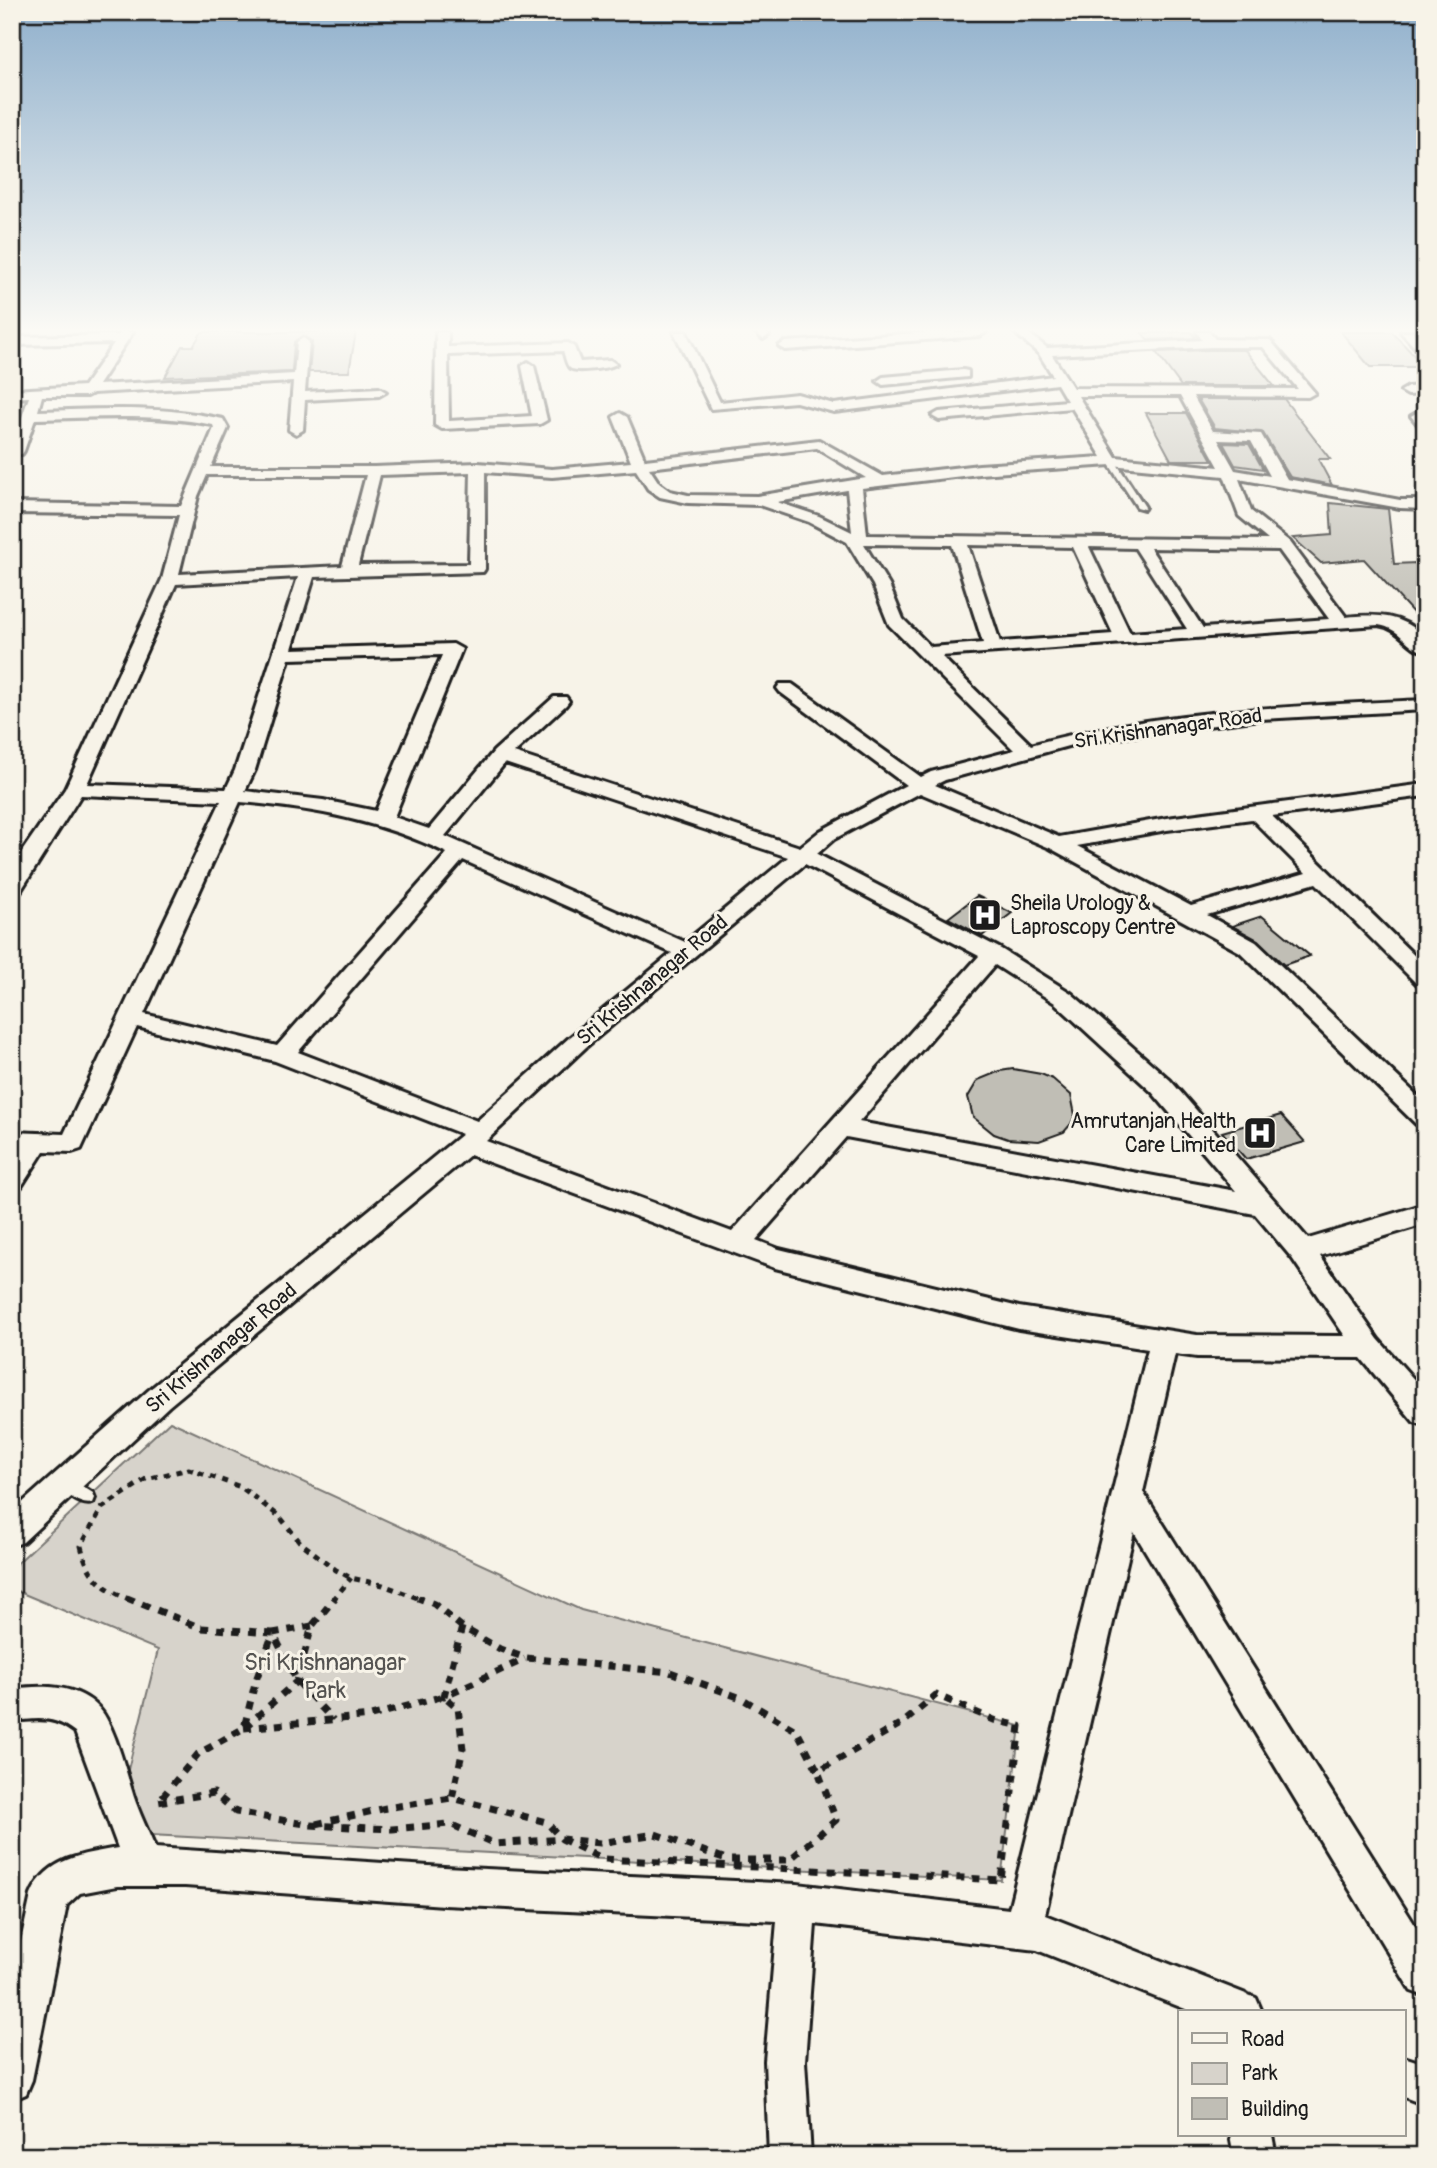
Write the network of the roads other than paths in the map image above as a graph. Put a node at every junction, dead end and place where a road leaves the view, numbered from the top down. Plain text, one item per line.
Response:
1 (24, 433) edge
2 (219, 433) edge
3 (627, 433) edge
4 (1094, 433) edge
5 (1209, 435) joint
6 (17, 452) dead end
7 (1111, 461) junction
8 (640, 465) junction
9 (478, 467) junction
10 (204, 471) junction
11 (374, 471) junction
12 (1230, 473) junction
13 (878, 480) junction
14 (1281, 482) junction
15 (854, 483) junction
16 (761, 500) junction
17 (1425, 505) edge
18 (1141, 507) dead end
19 (12, 508) edge
20 (186, 511) junction
21 (857, 539) junction
22 (959, 542) junction
23 (1080, 544) junction
24 (1140, 544) junction
25 (1284, 545) junction
26 (349, 570) junction
27 (309, 571) junction
28 (170, 579) junction
29 (1341, 622) junction
30 (1199, 634) junction
31 (1124, 639) junction
32 (1425, 647) edge
33 (993, 648) junction
34 (929, 652) junction
35 (284, 654) junction
36 (786, 688) dead end
37 (560, 701) dead end
38 (1425, 705) edge
39 (1027, 752) junction
40 (501, 755) junction
41 (920, 786) junction
42 (75, 789) junction
43 (1420, 796) edge
44 (232, 797) junction
45 (1257, 813) junction
46 (383, 818) junction
47 (434, 836) junction
48 (1057, 844) junction
49 (460, 851) junction
50 (801, 855) junction
51 (15, 875) edge
52 (1321, 875) junction
53 (1189, 913) junction
54 (687, 951) junction
55 (993, 954) junction
56 (1425, 979) edge
57 (130, 1018) junction
58 (282, 1055) junction
59 (1425, 1118) edge
60 (841, 1127) junction
61 (474, 1138) junction
62 (24, 1142) edge
63 (12, 1180) edge
64 (1263, 1206) junction
65 (1425, 1214) edge
66 (737, 1244) junction
67 (1302, 1251) junction
68 (1164, 1341) junction
69 (1367, 1346) junction
70 (1425, 1413) edge
71 (66, 1483) junction
72 (1127, 1493) junction
73 (87, 1498) dead end
74 (12, 1532) edge
75 (12, 1705) edge
76 (145, 1867) junction
77 (797, 1903) junction
78 (1023, 1929) junction
79 (1425, 1977) edge
80 (1231, 2010) edge
81 (1406, 2078) edge
82 (12, 2080) edge
83 (1425, 2085) edge
84 (1251, 2136) edge
85 (790, 2156) edge
86 (1255, 2156) edge

1 - 6 street
2 - 10 street
3 - 8 street
4 - 7 street
5 - 12 street
5 - 14 street
7 - 12 street
7 - 13 street
7 - 18 lane
8 - 9 street
8 - 13 street
8 - 16 street
9 - 11 street
9 - 26 street
10 - 11 street
10 - 20 street
11 - 26 street
12 - 14 street
12 - 25 street
13 - 15 street
14 - 17 street
15 - 16 street
15 - 21 street
16 - 21 street
19 - 20 street
20 - 28 street
21 - 22 street
21 - 34 street
22 - 23 street
22 - 33 street
23 - 24 street
23 - 31 street
24 - 25 street
24 - 30 street
25 - 29 street
26 - 27 street
27 - 28 street
27 - 35 street
28 - 42 street
29 - 30 street
29 - 32 street
30 - 31 street
31 - 33 street
33 - 34 street
34 - 39 street
35 - 44 street
35 - 46 street
36 - 41 street
37 - 40 street
38 - 39 street, Sri Krishnanagar Road
39 - 41 street, Sri Krishnanagar Road
40 - 47 street
40 - 50 street
41 - 48 street
41 - 50 street, Sri Krishnanagar Road
42 - 44 street
42 - 51 street
43 - 45 street
44 - 46 street
44 - 57 street
45 - 48 street
45 - 52 street
46 - 47 street
47 - 49 street
48 - 53 street
49 - 54 street
49 - 58 street
50 - 54 street, Sri Krishnanagar Road
50 - 55 street
52 - 53 street
52 - 56 street
53 - 59 street
54 - 61 street, Sri Krishnanagar Road
55 - 60 street
55 - 64 street
57 - 58 street
57 - 62 street
58 - 61 street
60 - 64 street
60 - 66 street
61 - 66 street
61 - 71 street, Sri Krishnanagar Road
62 - 63 street
64 - 67 street
65 - 67 street
66 - 68 street
67 - 69 street
68 - 69 street
68 - 72 street
69 - 70 street
71 - 73 lane
71 - 74 street, Sri Krishnanagar Road
72 - 78 street
72 - 79 street
75 - 76 street
76 - 77 street
76 - 82 street
77 - 78 street
77 - 85 street
78 - 80 street
81 - 83 street
84 - 86 street

